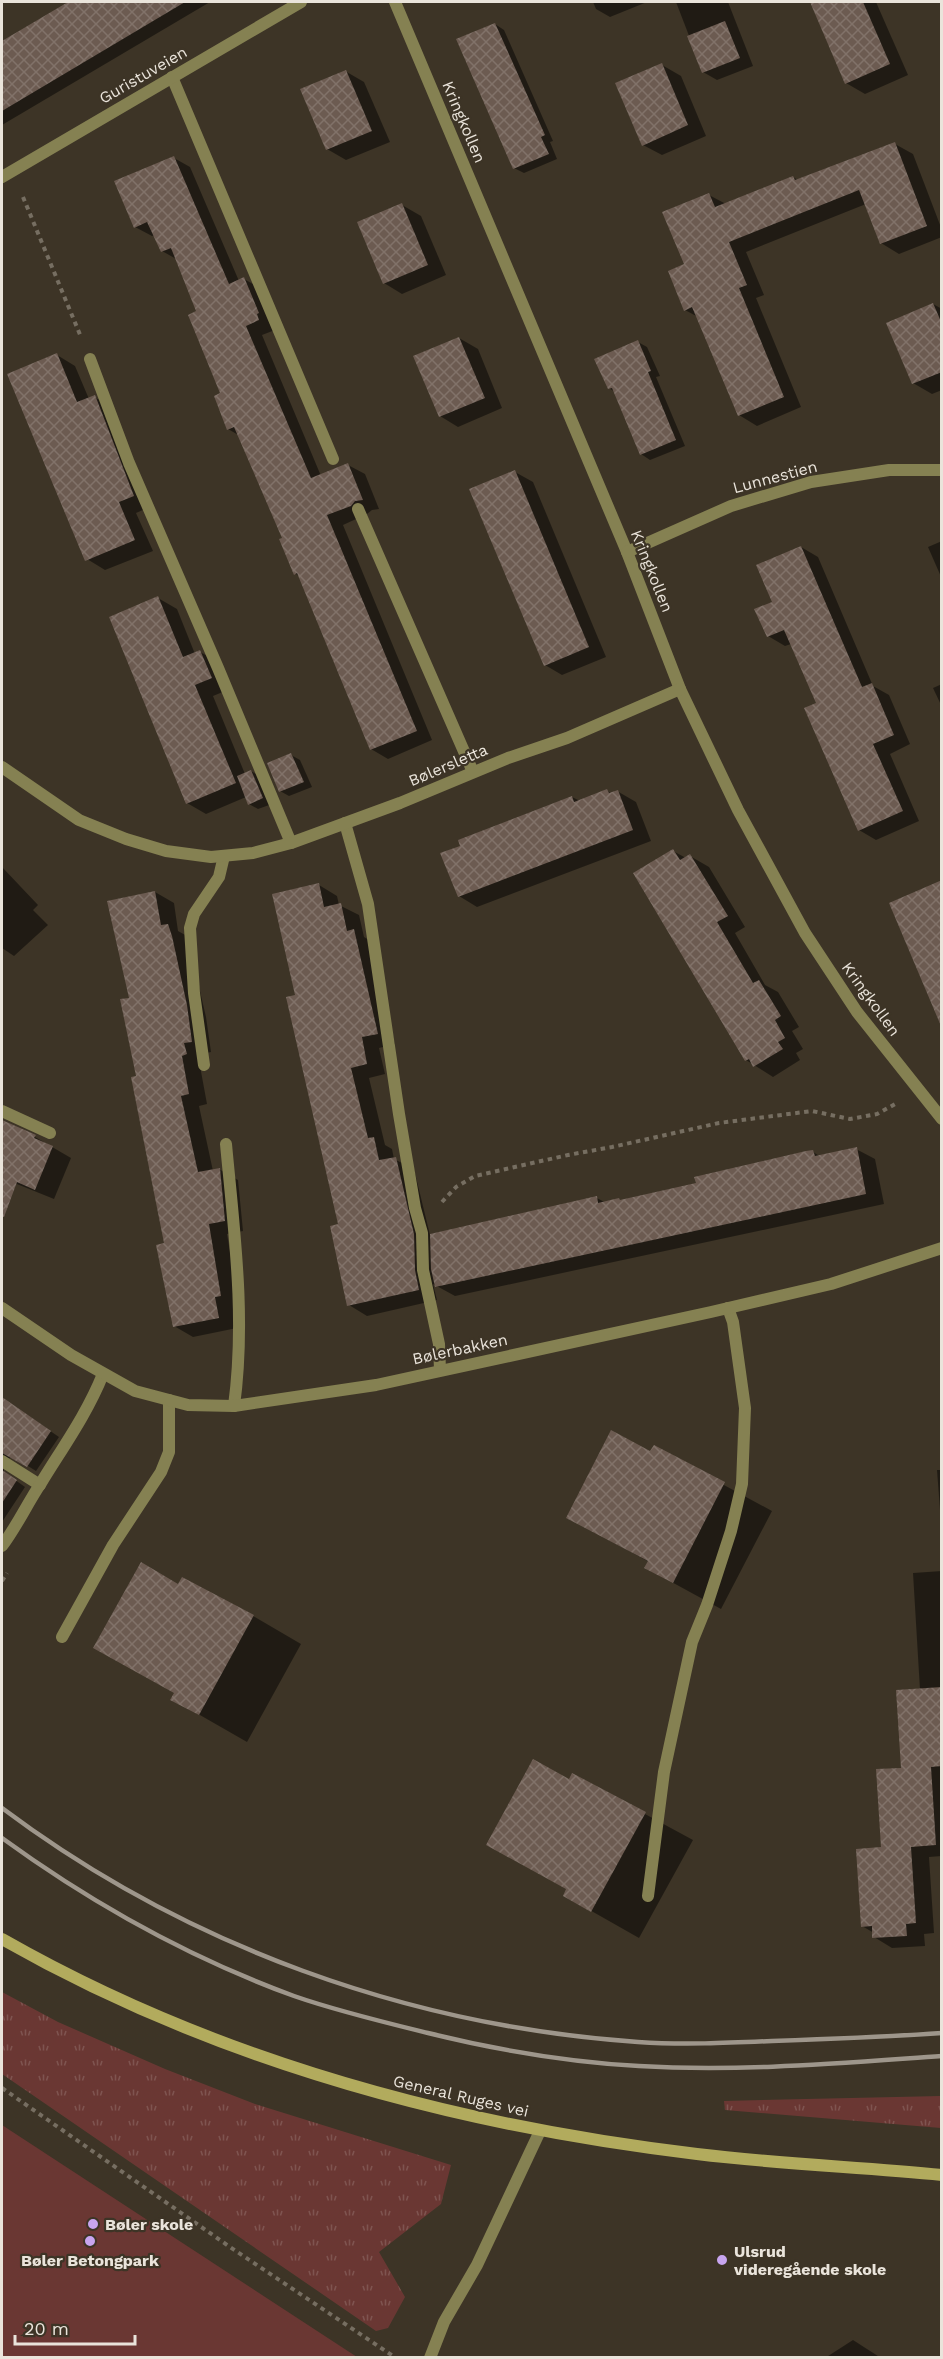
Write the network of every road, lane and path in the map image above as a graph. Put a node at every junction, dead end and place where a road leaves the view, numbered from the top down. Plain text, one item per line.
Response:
1 (301, 2) edge
2 (395, 2) edge
3 (172, 77) junction
4 (2, 177) edge
5 (21, 193) dead end
6 (90, 359) joint
7 (333, 459) dead end
8 (942, 470) edge
9 (358, 509) dead end
10 (627, 552) junction
11 (680, 689) junction
12 (2, 767) edge
13 (473, 772) junction
14 (345, 823) junction
15 (291, 843) junction
16 (224, 856) junction
17 (204, 1065) dead end
18 (918, 1089) junction
19 (2, 1111) edge
20 (942, 1119) edge
21 (50, 1133) dead end
22 (226, 1144) dead end
23 (422, 1233) junction
24 (942, 1248) edge
25 (2, 1308) edge
26 (728, 1308) junction
27 (440, 1370) junction
28 (103, 1374) junction
29 (169, 1400) junction
30 (234, 1406) junction
31 (2, 1461) edge
32 (40, 1485) junction
33 (2, 1546) edge
34 (62, 1637) dead end
35 (648, 1896) dead end
36 (2, 1939) edge
37 (2, 2088) edge
38 (540, 2132) junction
39 (942, 2175) edge
40 (396, 2358) edge
41 (430, 2358) edge

1 - 3 street, Guristuveien
2 - 10 street, Kringkollen
3 - 4 street, Guristuveien
3 - 7 street
5 - 6 path
6 - 15 street
8 - 10 street, Lunnestien
9 - 13 street
10 - 11 street, Kringkollen
11 - 13 street, Bølersletta
11 - 18 street, Kringkollen
12 - 16 street, Bølersletta
13 - 14 street, Bølersletta
14 - 15 street, Bølersletta
14 - 23 street
15 - 16 street, Bølersletta
16 - 17 street
18 - 20 street, Kringkollen
18 - 23 path
19 - 21 street
22 - 30 street
23 - 27 street
24 - 26 street, Bølerbakken
25 - 28 street, Bølerbakken
26 - 27 street, Bølerbakken
26 - 35 street
27 - 30 street, Bølerbakken
28 - 29 street, Bølerbakken
28 - 32 street
29 - 30 street, Bølerbakken
29 - 34 street
31 - 32 street
32 - 33 street
36 - 38 main road, General Ruges vei
37 - 40 path
38 - 39 main road, General Ruges vei
38 - 41 street

